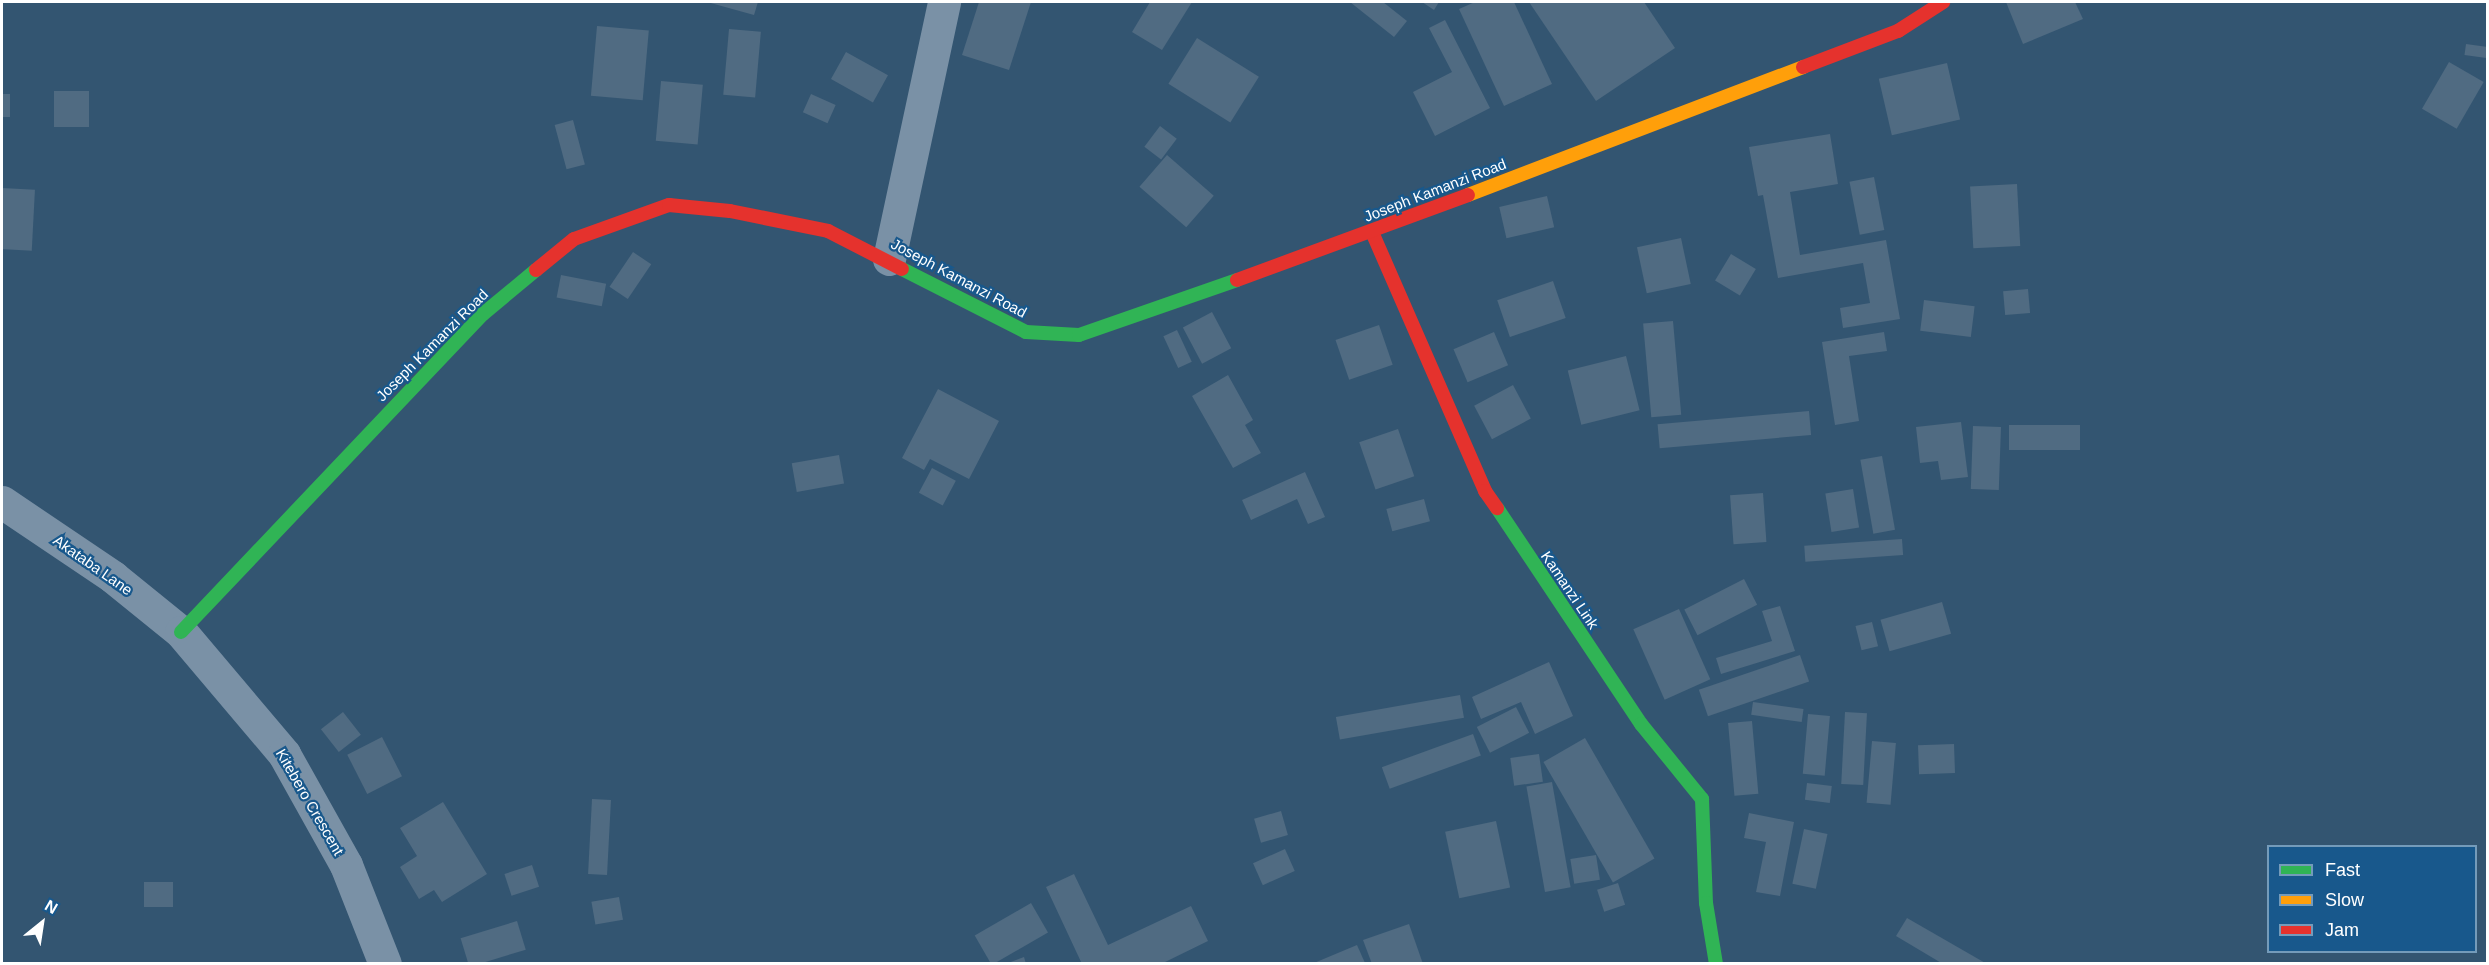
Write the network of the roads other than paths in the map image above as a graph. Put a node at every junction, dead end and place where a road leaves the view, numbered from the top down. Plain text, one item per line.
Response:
1 (944, 2) edge
2 (1943, 2) edge
3 (1372, 232) junction
4 (889, 259) junction
5 (2, 502) edge
6 (181, 632) junction
7 (385, 963) edge
8 (1716, 963) edge

1 - 4 street
2 - 3 street, Joseph Kamanzi Road
3 - 4 street, Joseph Kamanzi Road
3 - 8 street, Kamanzi Link
4 - 6 street, Joseph Kamanzi Road
5 - 6 street, Akataba Lane
6 - 7 street, Kitebero Crescent

